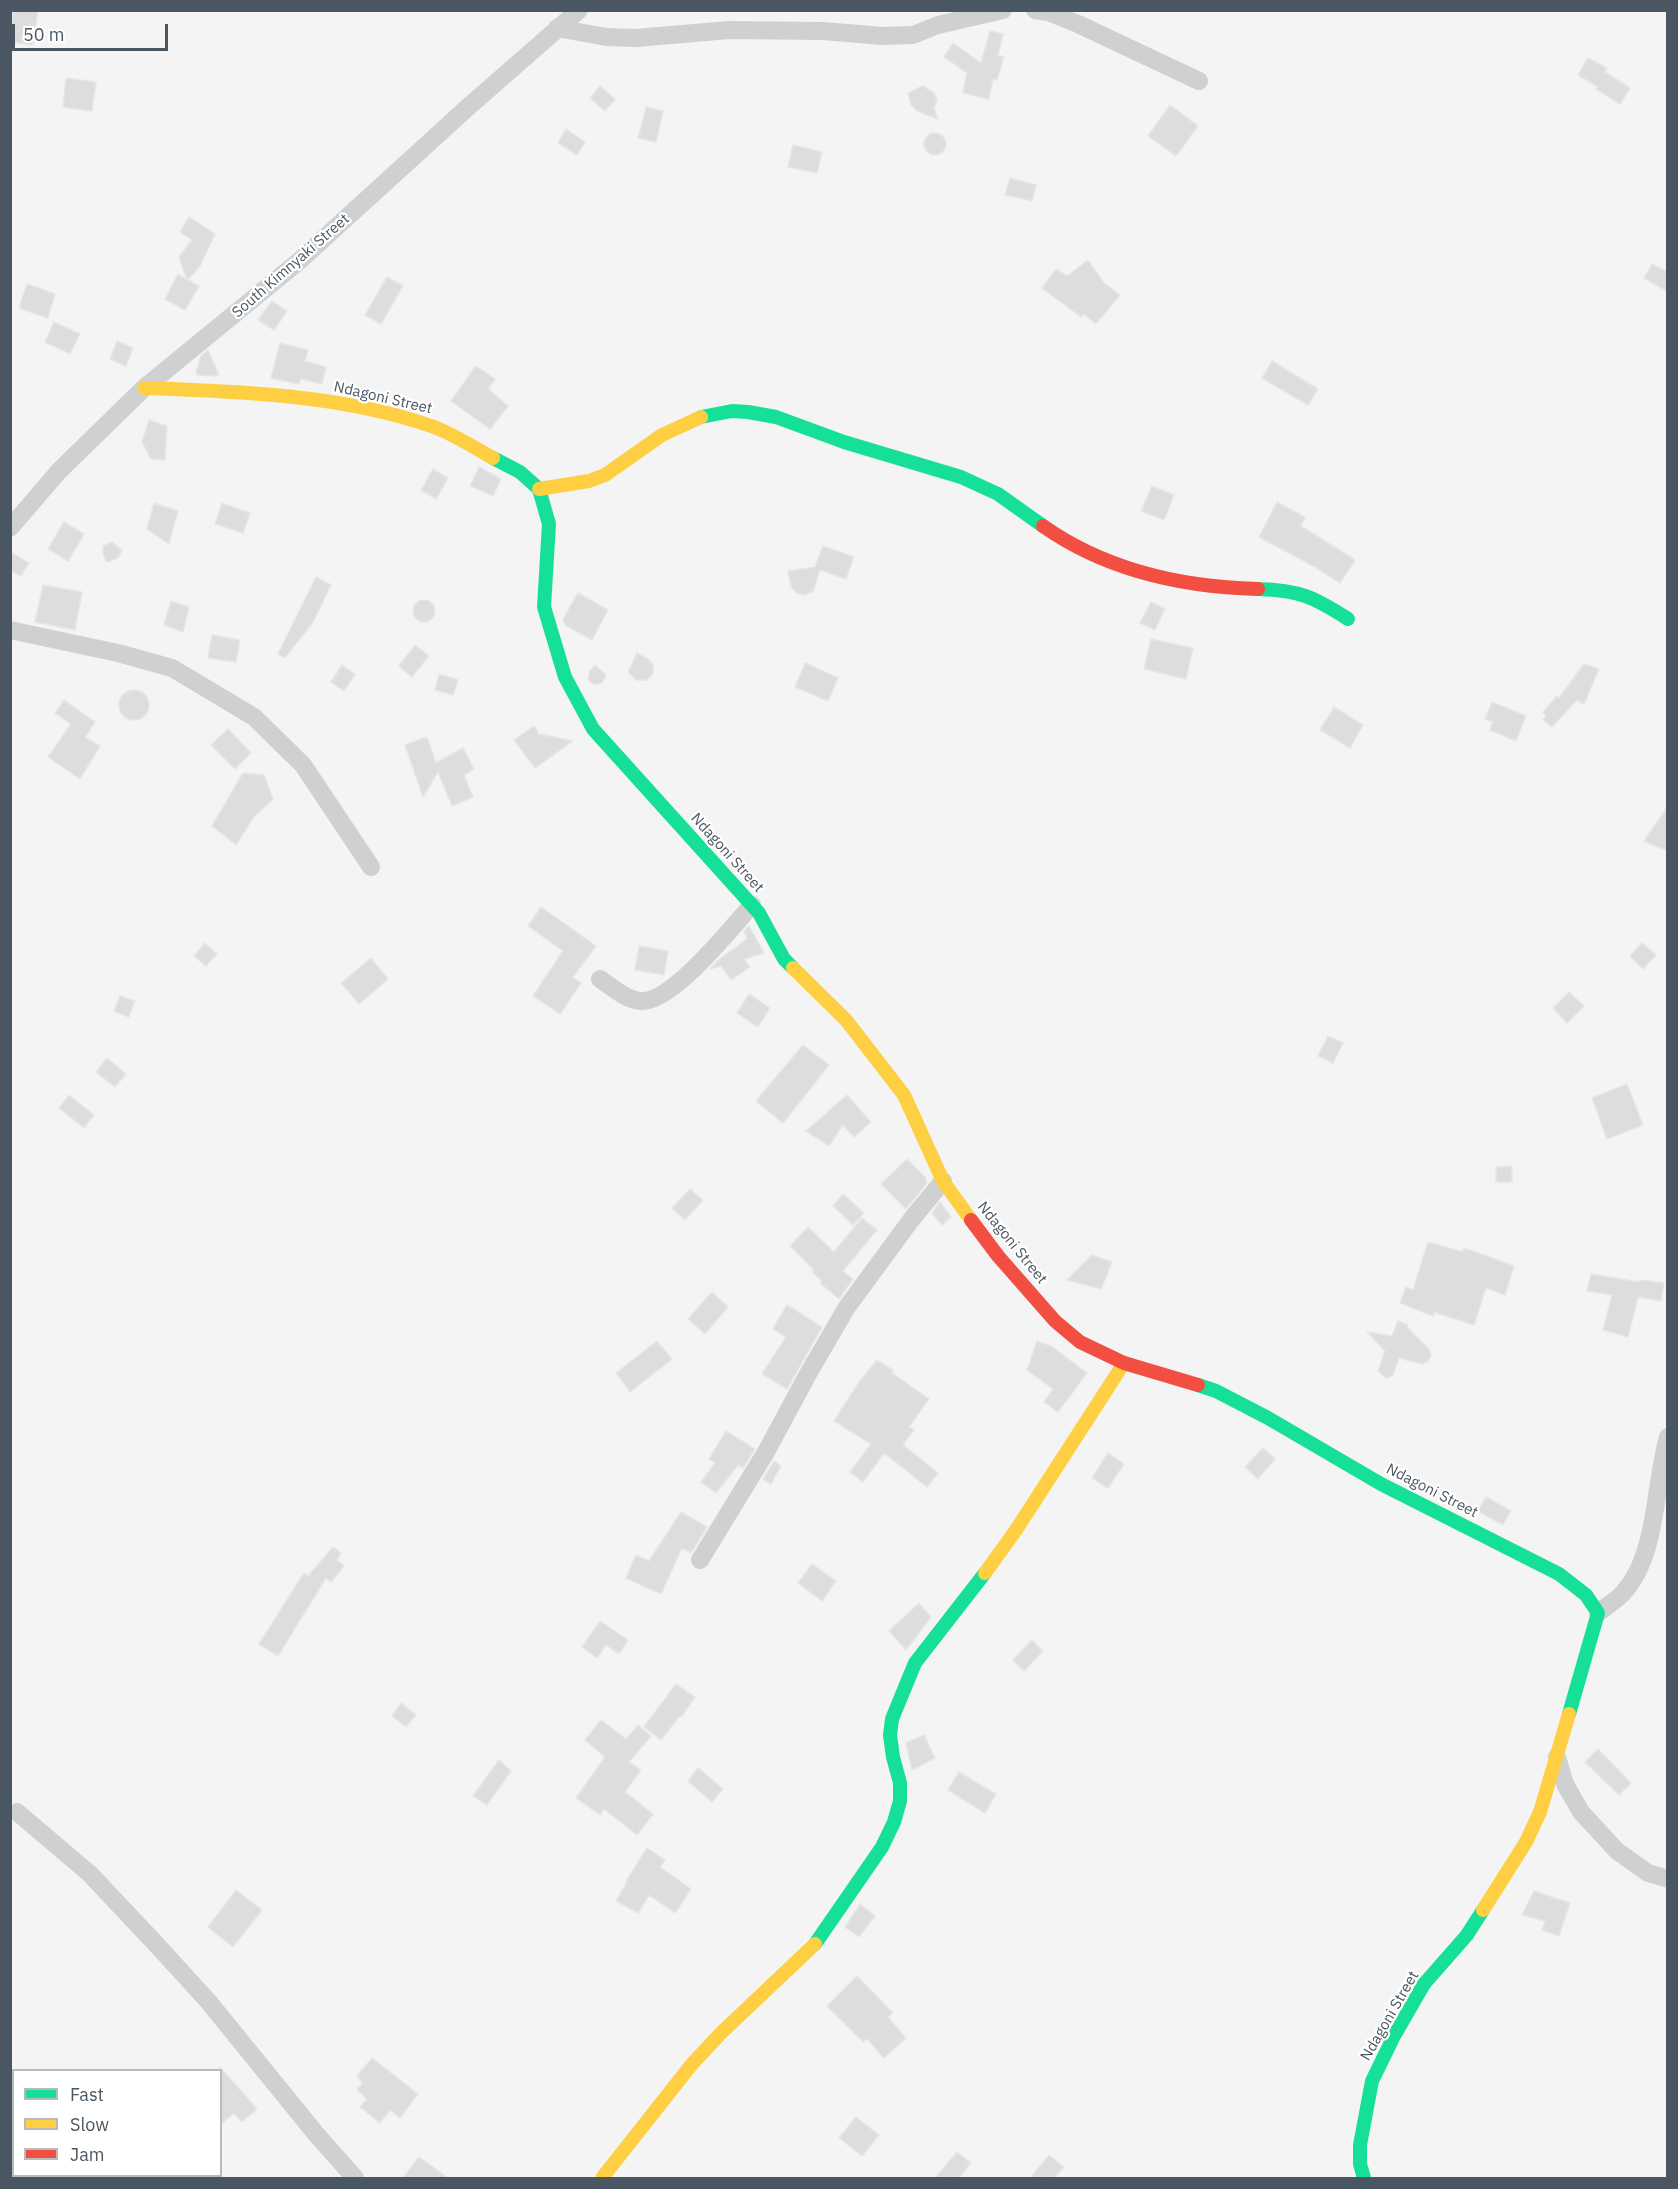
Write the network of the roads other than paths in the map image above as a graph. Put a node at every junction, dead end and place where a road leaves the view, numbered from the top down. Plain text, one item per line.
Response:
1 (579, 10) edge
2 (1003, 10) edge
3 (1035, 10) edge
4 (557, 28) junction
5 (1199, 81) dead end
6 (144, 388) junction
7 (539, 489) junction
8 (10, 528) edge
9 (1348, 620) dead end
10 (10, 630) edge
11 (372, 867) dead end
12 (752, 905) junction
13 (600, 979) dead end
14 (943, 1181) junction
15 (1124, 1363) junction
16 (1668, 1437) edge
17 (700, 1560) dead end
18 (1598, 1612) junction
19 (1557, 1757) junction
20 (17, 1812) dead end
21 (1668, 1879) edge
22 (355, 2178) edge
23 (602, 2178) edge
24 (1364, 2178) edge

1 - 4 street, South Kimnyaki Street
2 - 4 street
3 - 5 street
4 - 6 street, South Kimnyaki Street
6 - 7 street, Ndagoni Street
6 - 8 street, South Kimnyaki Street
7 - 9 street
7 - 12 street, Ndagoni Street
10 - 11 street
12 - 13 street
12 - 14 street, Ndagoni Street
14 - 15 street, Ndagoni Street
14 - 17 street
15 - 18 street, Ndagoni Street
15 - 23 street
16 - 18 street
18 - 19 street, Ndagoni Street
19 - 21 street
19 - 24 street, Ndagoni Street
20 - 22 street

